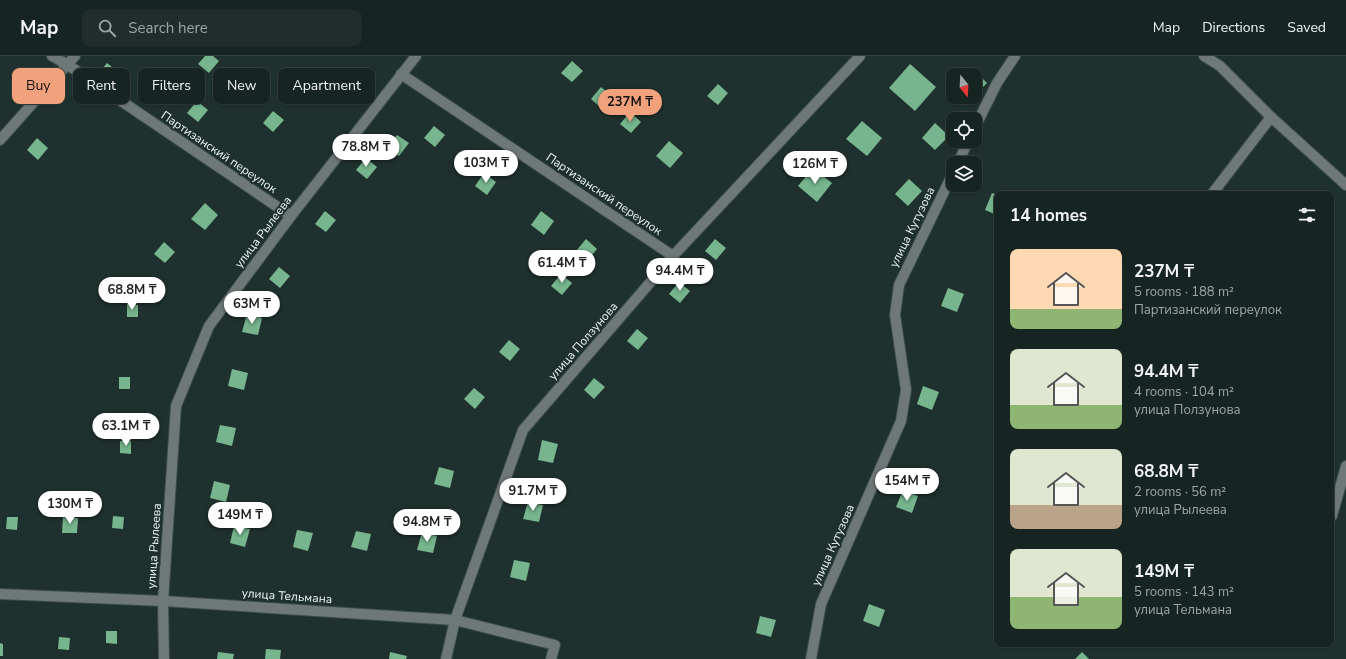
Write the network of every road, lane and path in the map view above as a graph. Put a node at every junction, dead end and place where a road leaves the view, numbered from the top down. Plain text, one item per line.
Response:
1 (52, 56) edge
2 (75, 56) edge
3 (416, 56) edge
4 (860, 56) edge
5 (1015, 56) edge
6 (1204, 56) edge
7 (68, 65) junction
8 (400, 74) junction
9 (982, 114) edge
10 (1271, 117) junction
11 (0, 140) edge
12 (1346, 186) edge
13 (946, 187) edge
14 (1214, 191) edge
15 (291, 216) junction
16 (673, 256) junction
17 (1346, 466) edge
18 (1334, 509) edge
19 (0, 594) edge
20 (163, 602) junction
21 (455, 620) junction
22 (164, 659) edge
23 (446, 659) edge
24 (551, 659) edge
25 (811, 659) edge

1 - 7 street, Партизанский переулок
2 - 7 street
3 - 8 street, улица Рылеева
4 - 16 street, улица Ползунова
5 - 9 street
6 - 10 street
7 - 11 street
7 - 15 street, Партизанский переулок
8 - 15 street, улица Рылеева
8 - 16 street, Партизанский переулок
10 - 12 street
10 - 14 street
13 - 25 street, улица Кутузова
15 - 20 street, улица Рылеева
16 - 21 street, улица Ползунова
17 - 18 street
19 - 20 street, улица Тельмана
20 - 21 street, улица Тельмана
20 - 22 street, улица Рылеева
21 - 23 street, улица Ползунова
21 - 24 street, улица Тельмана

